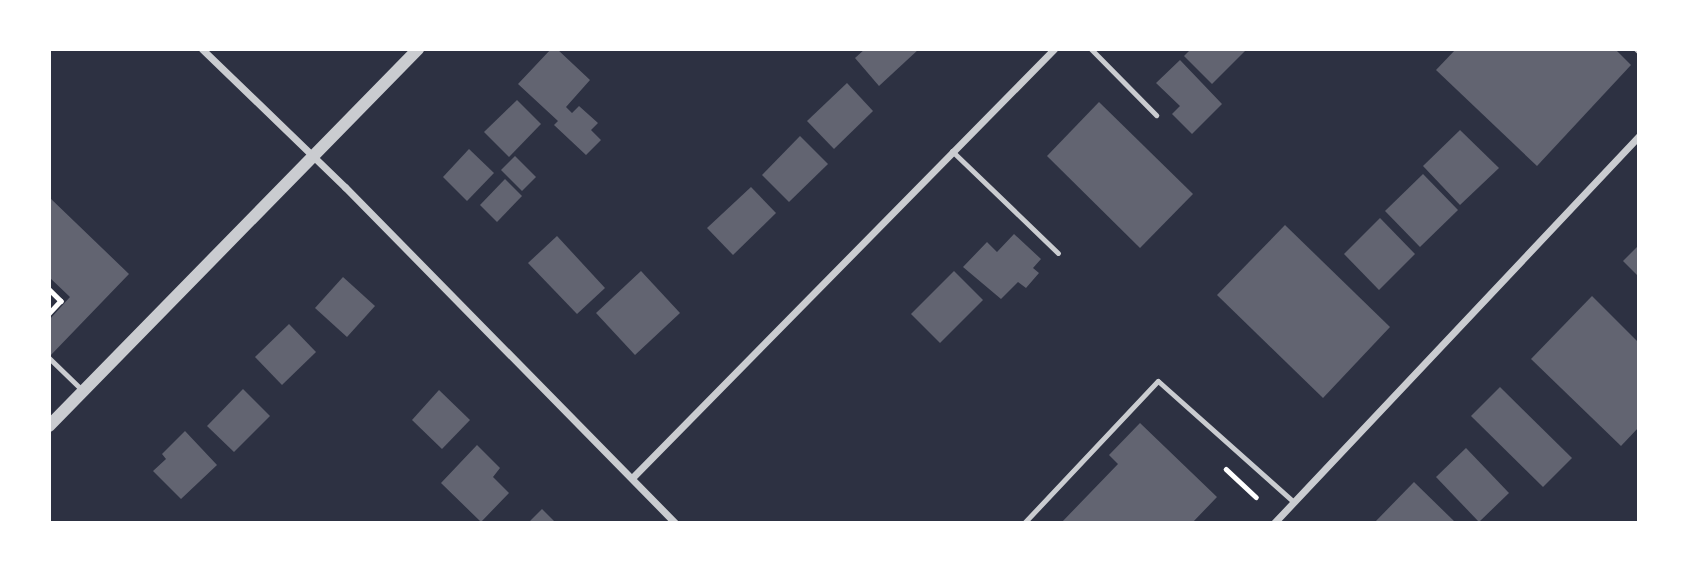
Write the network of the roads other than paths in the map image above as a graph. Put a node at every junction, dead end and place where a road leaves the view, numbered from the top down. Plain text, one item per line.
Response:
1 (202, 49) edge
2 (418, 49) edge
3 (1054, 49) edge
4 (1091, 49) edge
5 (1156, 115) dead end
6 (1639, 136) edge
7 (953, 152) junction
8 (315, 157) junction
9 (1058, 253) dead end
10 (49, 358) edge
11 (83, 391) junction
12 (49, 426) edge
13 (632, 478) junction
14 (1294, 502) junction
15 (675, 523) edge
16 (1024, 523) edge
17 (1274, 523) edge

1 - 8 street
2 - 8 street
3 - 7 street
4 - 5 lane
6 - 14 street
7 - 9 lane
7 - 13 street
8 - 11 street
8 - 13 street
10 - 11 lane
11 - 12 street
13 - 15 street
14 - 16 lane
14 - 17 street

